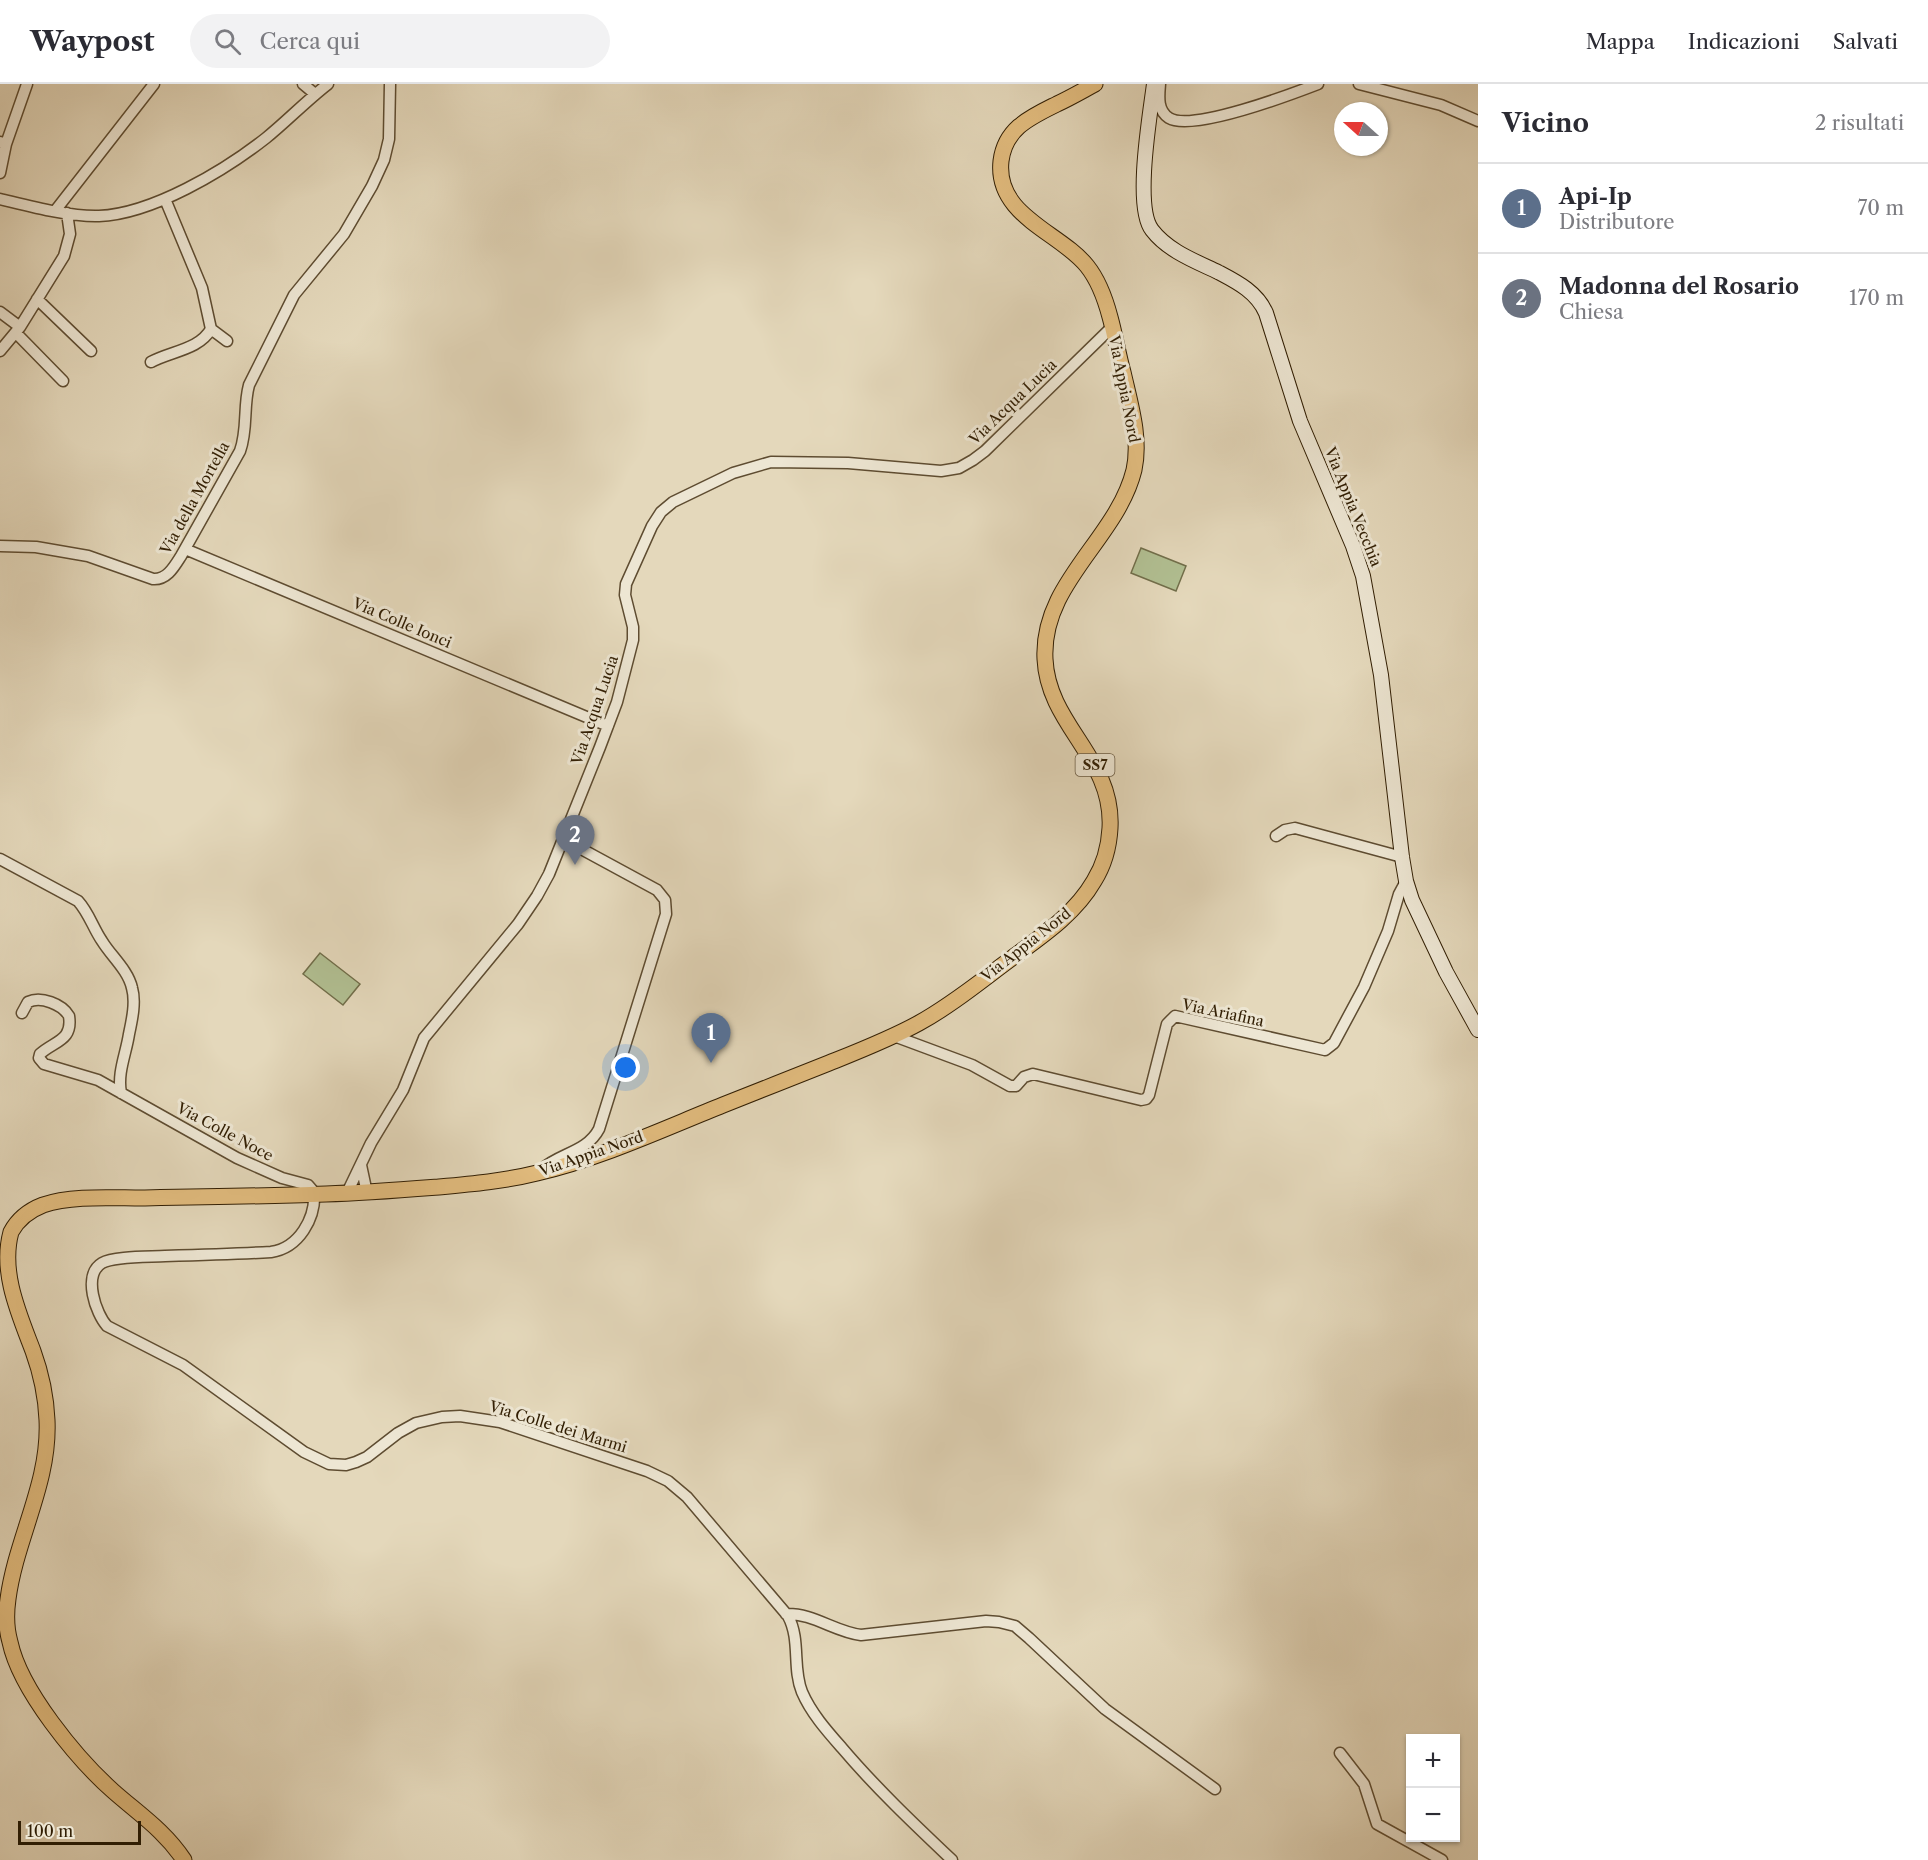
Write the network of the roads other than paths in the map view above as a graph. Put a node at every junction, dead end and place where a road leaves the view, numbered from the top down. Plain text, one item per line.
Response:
1 (27, 84) edge
2 (154, 84) edge
3 (303, 84) edge
4 (327, 84) edge
5 (390, 84) edge
6 (1095, 84) edge
7 (1154, 84) edge
8 (1160, 84) edge
9 (1318, 84) edge
10 (1359, 84) edge
11 (315, 94) junction
12 (1478, 121) edge
13 (3, 143) edge
14 (0, 174) edge
15 (0, 199) edge
16 (165, 199) junction
17 (55, 211) junction
18 (67, 213) junction
19 (37, 299) junction
20 (0, 312) edge
21 (1112, 327) junction
22 (211, 329) junction
23 (18, 330) junction
24 (227, 341) dead end
25 (0, 351) edge
26 (91, 351) dead end
27 (151, 362) dead end
28 (63, 381) dead end
29 (0, 546) edge
30 (185, 549) junction
31 (608, 726) junction
32 (1276, 836) dead end
33 (563, 838) junction
34 (1402, 857) junction
35 (0, 859) edge
36 (1406, 881) junction
37 (22, 1013) dead end
38 (1478, 1030) edge
39 (894, 1036) junction
40 (121, 1094) junction
41 (361, 1165) junction
42 (538, 1173) junction
43 (366, 1193) junction
44 (314, 1194) junction
45 (347, 1194) junction
46 (786, 1614) junction
47 (1340, 1753) dead end
48 (1215, 1789) dead end
49 (184, 1860) edge
50 (952, 1860) edge
51 (1442, 1860) edge

1 - 13 street
2 - 17 street
3 - 11 street
4 - 11 street
5 - 30 street, Via della Mortella
6 - 21 main road, Via Appia Nord / SS7
7 - 34 main road, Via Appia Vecchia
8 - 9 street
10 - 12 street
11 - 16 street
13 - 14 street
15 - 17 street
16 - 18 street
16 - 22 street
17 - 18 street
18 - 19 street
19 - 23 street
19 - 26 street
20 - 23 street
21 - 31 street, Via Acqua Lucia
21 - 39 main road, Via Appia Nord / SS7
22 - 24 street
22 - 27 street
23 - 25 street
23 - 28 street
29 - 30 street, Via della Mortella
30 - 31 street, Via Colle Ionci
31 - 33 street, Via Acqua Lucia
32 - 34 street
33 - 41 street, Via Acqua Lucia
33 - 42 street
34 - 36 main road, Via Appia Vecchia
35 - 40 street
36 - 38 main road, Via Appia Vecchia
36 - 39 street, Via Ariafina
37 - 40 street, Via Colle Noce
39 - 42 main road, Via Appia Nord / SS7
40 - 44 street, Via Colle Noce
41 - 43 street
41 - 45 street, Via Acqua Lucia
42 - 43 main road, Via Appia Nord / SS7
43 - 45 main road, SS7
44 - 45 main road, SS7
44 - 46 street, Via Colle dei Marmi
44 - 49 main road, SS7
46 - 48 street
46 - 50 street, Via Colle dei Marmi
47 - 51 street

